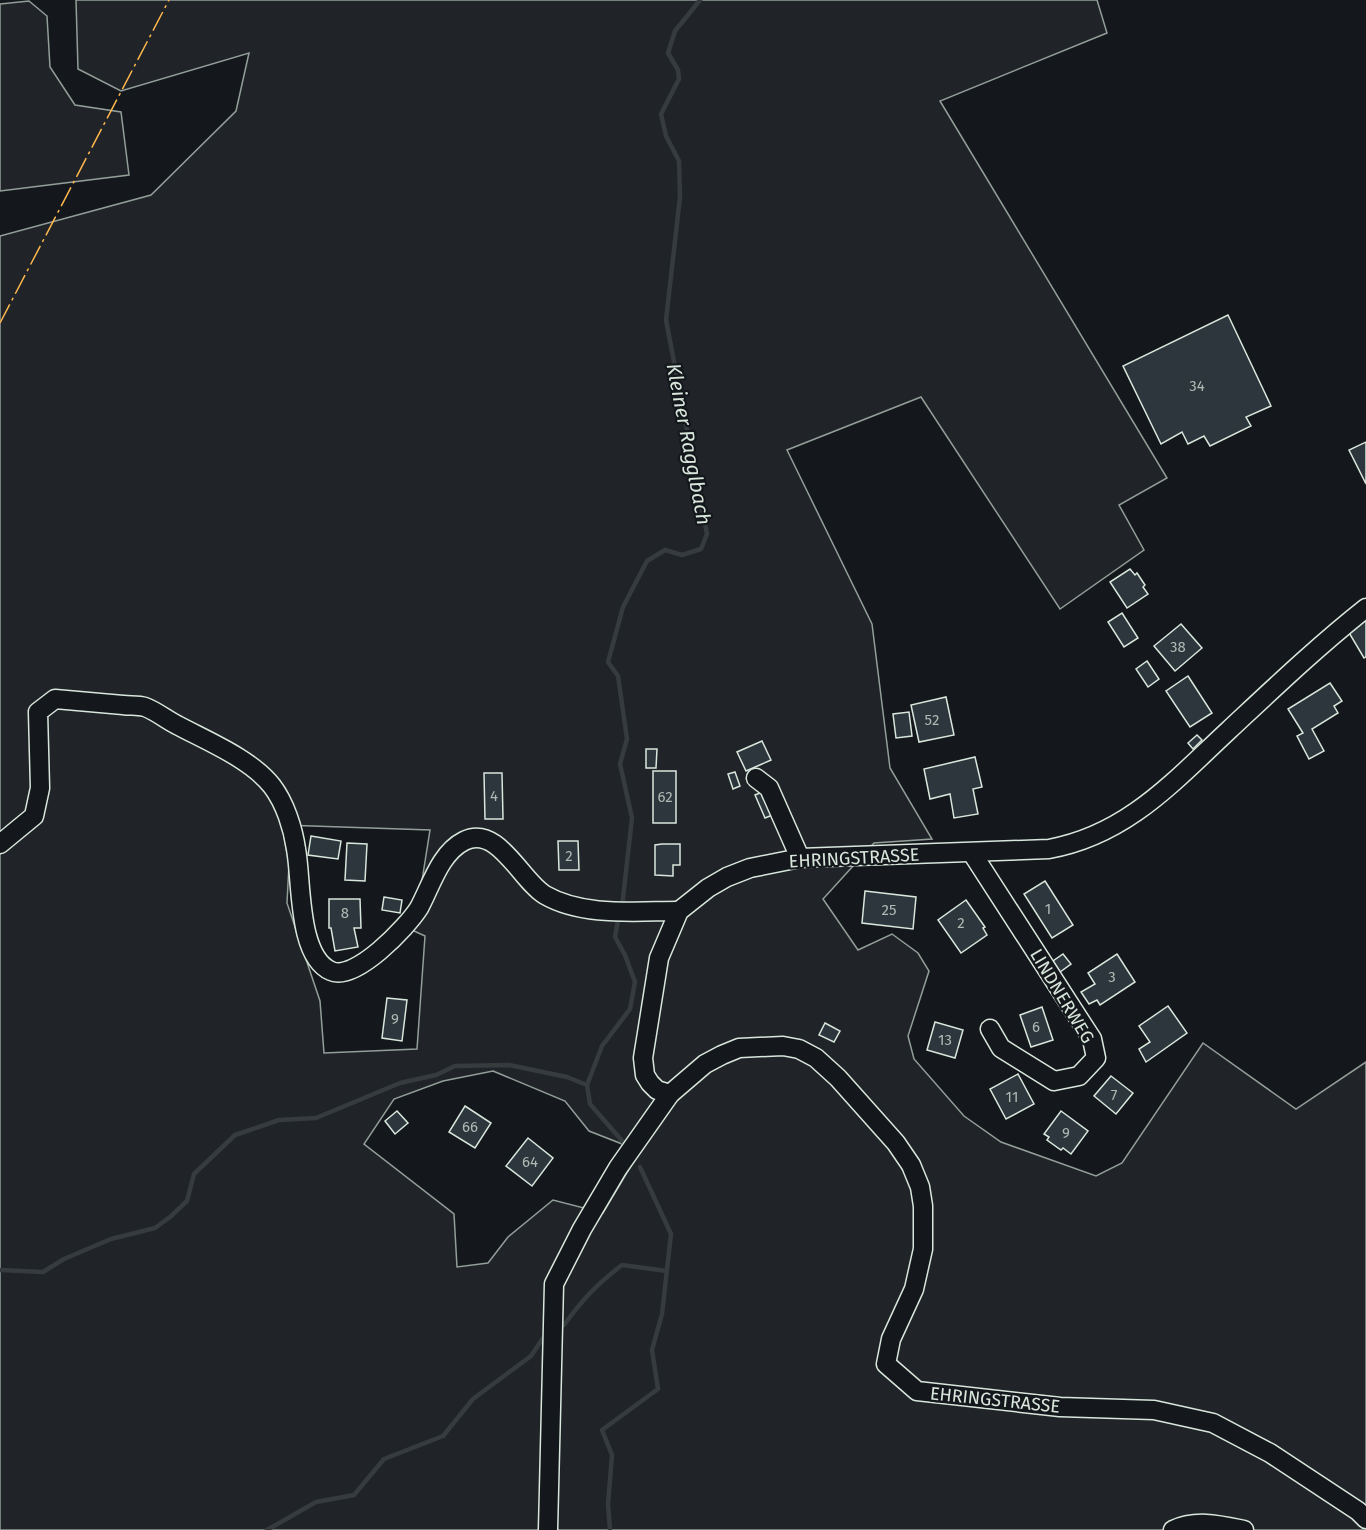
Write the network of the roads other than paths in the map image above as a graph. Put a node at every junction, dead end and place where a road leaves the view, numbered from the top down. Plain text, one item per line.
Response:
1 (1366, 608) edge
2 (756, 778) dead end
3 (0, 844) edge
4 (972, 853) junction
5 (800, 858) junction
6 (679, 911) junction
7 (990, 1029) dead end
8 (670, 1095) junction
9 (1366, 1519) edge
10 (548, 1530) edge
11 (1173, 1530) edge
12 (1244, 1530) edge

1 - 4 street, EHRINGSTRASSE
2 - 5 street
3 - 6 street
4 - 5 street, EHRINGSTRASSE
4 - 7 street, LINDNERWEG
5 - 6 street, EHRINGSTRASSE
6 - 8 street, EHRINGSTRASSE
8 - 9 street, EHRINGSTRASSE
8 - 10 street
11 - 12 street

